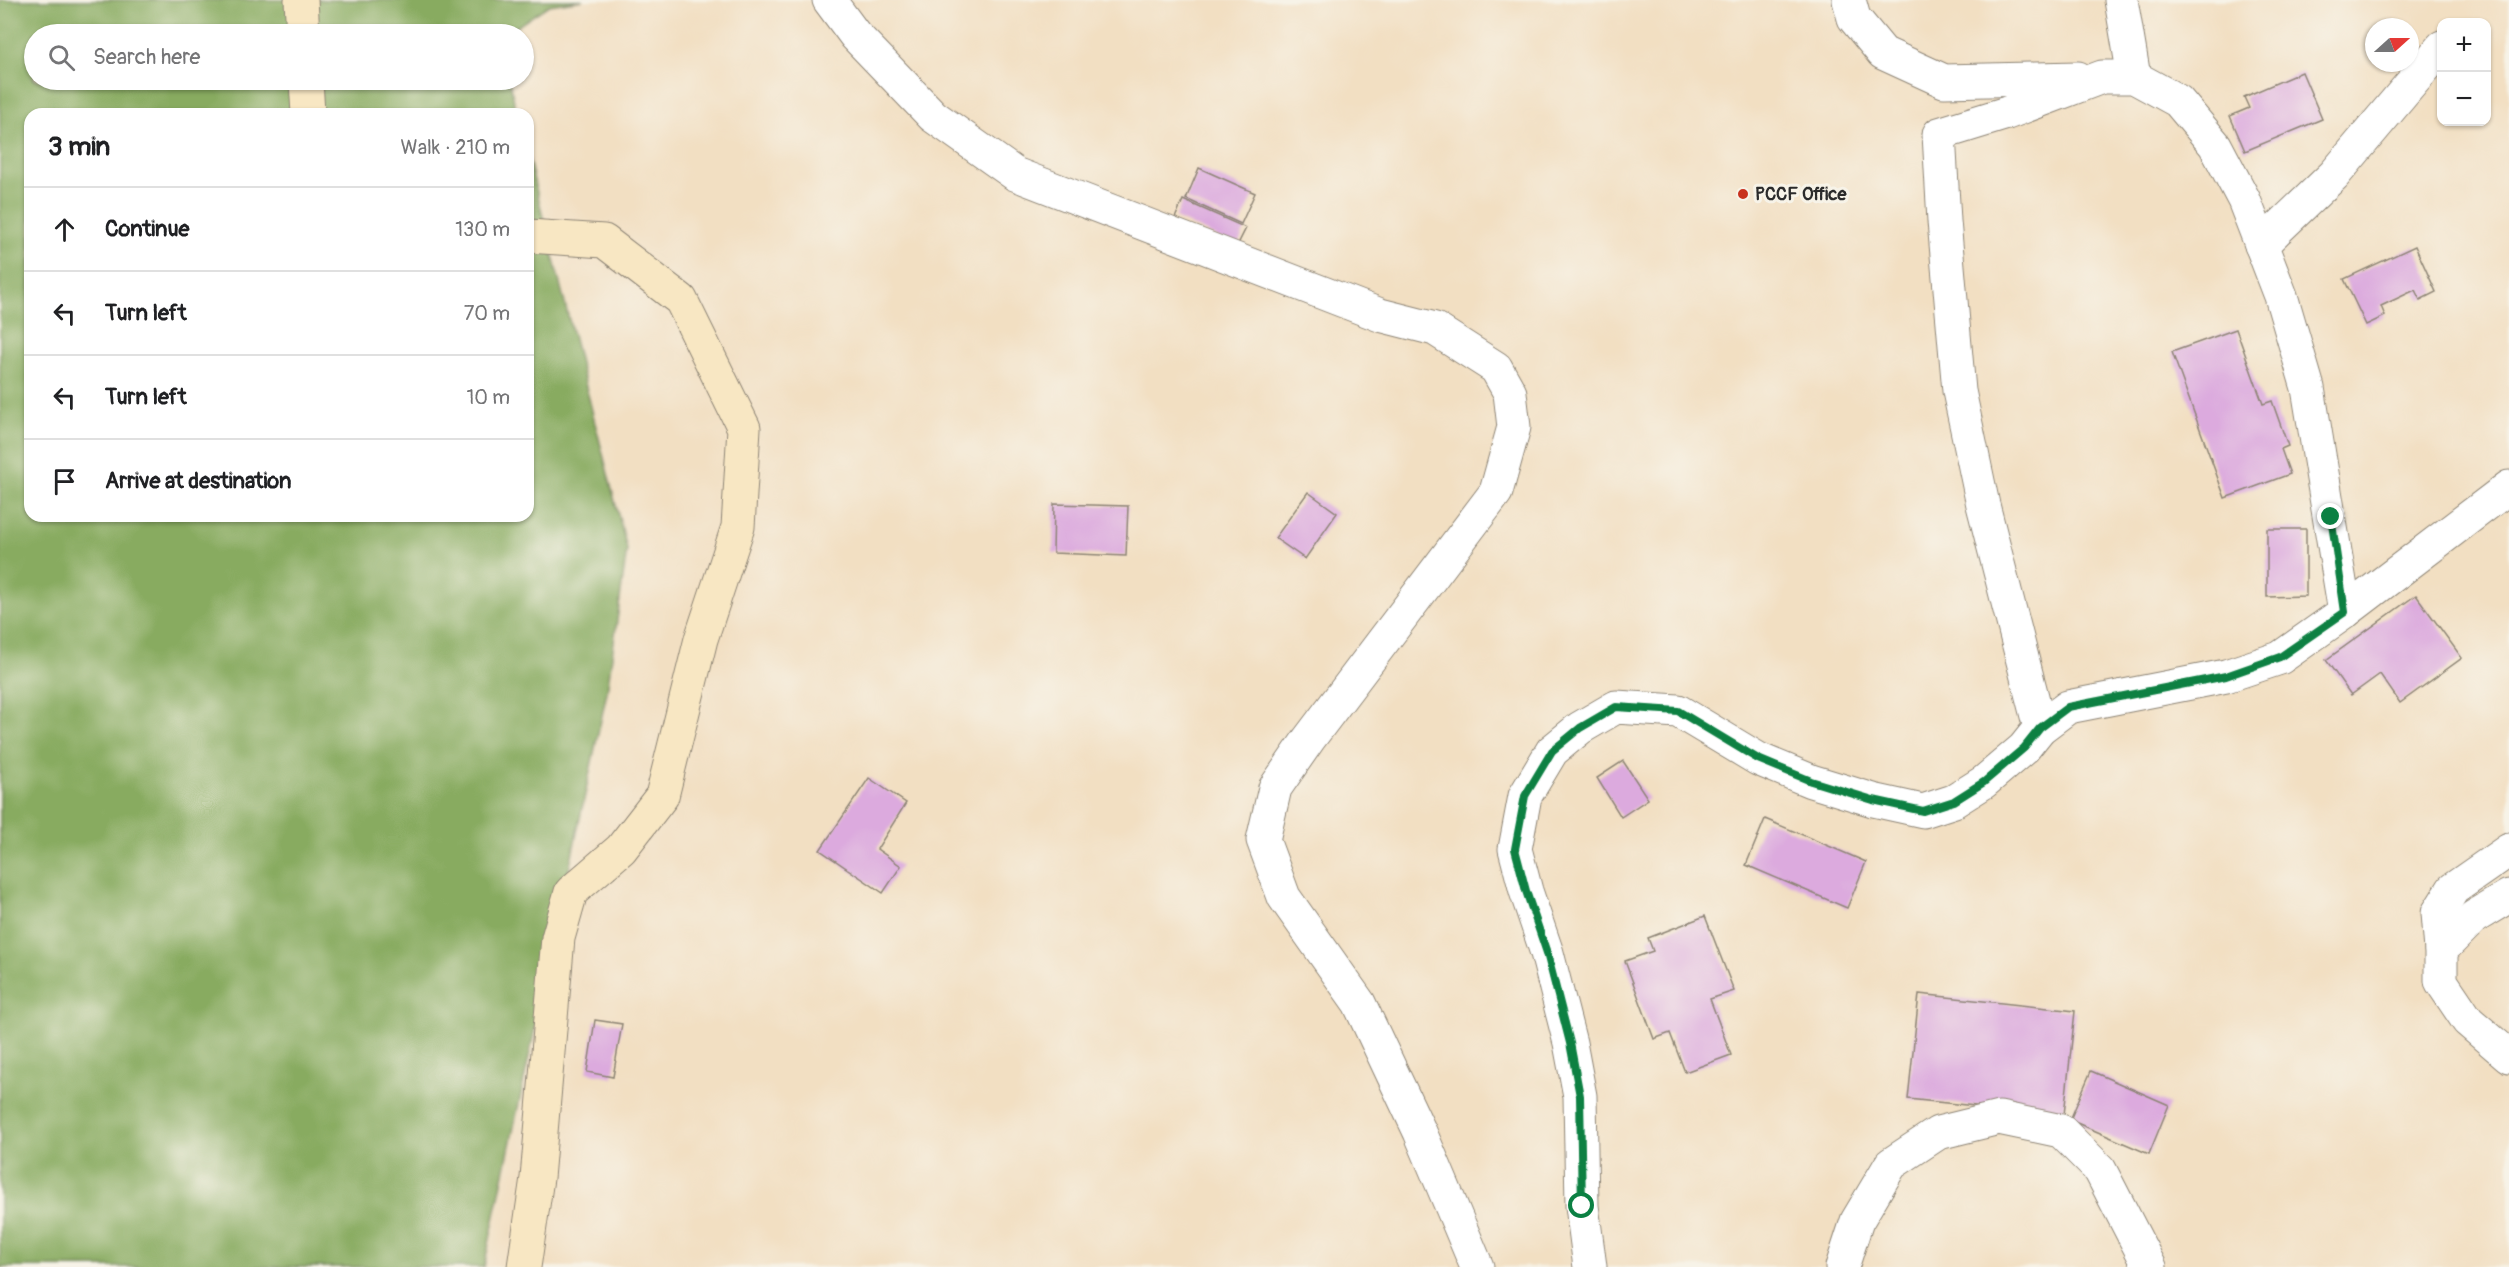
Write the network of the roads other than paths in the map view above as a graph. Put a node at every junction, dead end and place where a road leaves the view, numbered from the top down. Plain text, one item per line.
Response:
1 (302, 0) edge
2 (830, 0) edge
3 (1849, 0) edge
4 (2121, 0) edge
5 (303, 24) edge
6 (2437, 53) edge
7 (2102, 77) junction
8 (2134, 77) junction
9 (307, 90) edge
10 (308, 108) edge
11 (534, 236) edge
12 (2261, 245) junction
13 (2509, 487) edge
14 (2345, 612) junction
15 (2040, 728) junction
16 (2509, 850) edge
17 (2509, 896) edge
18 (2441, 950) junction
19 (2509, 1056) edge
20 (524, 1267) edge
21 (1477, 1267) edge
22 (1590, 1267) edge
23 (1842, 1267) edge
24 (2150, 1267) edge

1 - 5 main road
2 - 21 street
3 - 7 street
4 - 8 street
6 - 12 street
7 - 8 street
7 - 15 street
8 - 12 street
9 - 10 main road
11 - 20 main road
12 - 14 street
13 - 14 street
14 - 15 street
15 - 22 street
16 - 18 street
17 - 18 street
18 - 19 street
23 - 24 street

